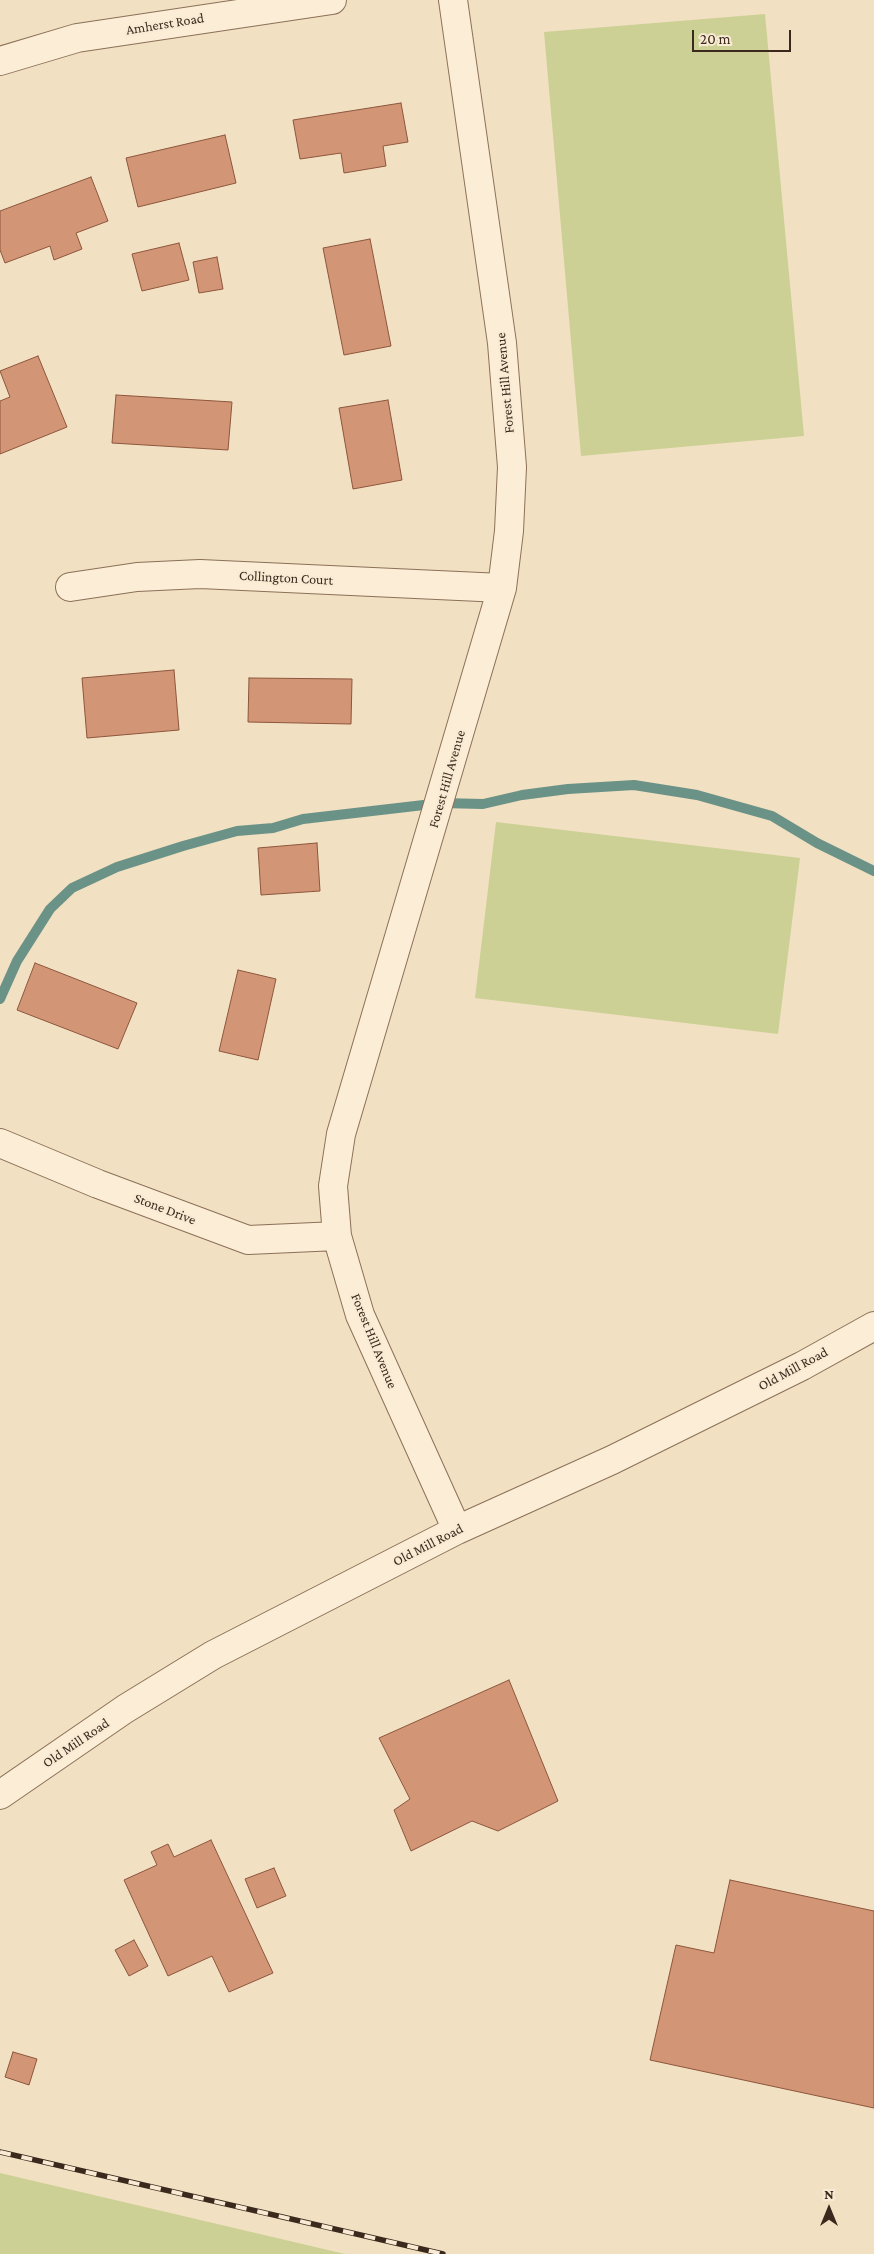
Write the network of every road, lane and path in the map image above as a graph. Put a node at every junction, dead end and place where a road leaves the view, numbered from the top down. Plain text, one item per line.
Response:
1 (332, 0) edge
2 (453, 0) edge
3 (0, 61) edge
4 (70, 587) dead end
5 (502, 588) junction
6 (0, 1143) edge
7 (337, 1236) junction
8 (874, 1326) edge
9 (457, 1530) junction
10 (0, 1795) edge

1 - 3 street, Amherst Road
2 - 5 street, Forest Hill Avenue
4 - 5 street, Collington Court
5 - 7 street, Forest Hill Avenue
6 - 7 street, Stone Drive
7 - 9 street, Forest Hill Avenue
8 - 9 street, Old Mill Road
9 - 10 street, Old Mill Road

